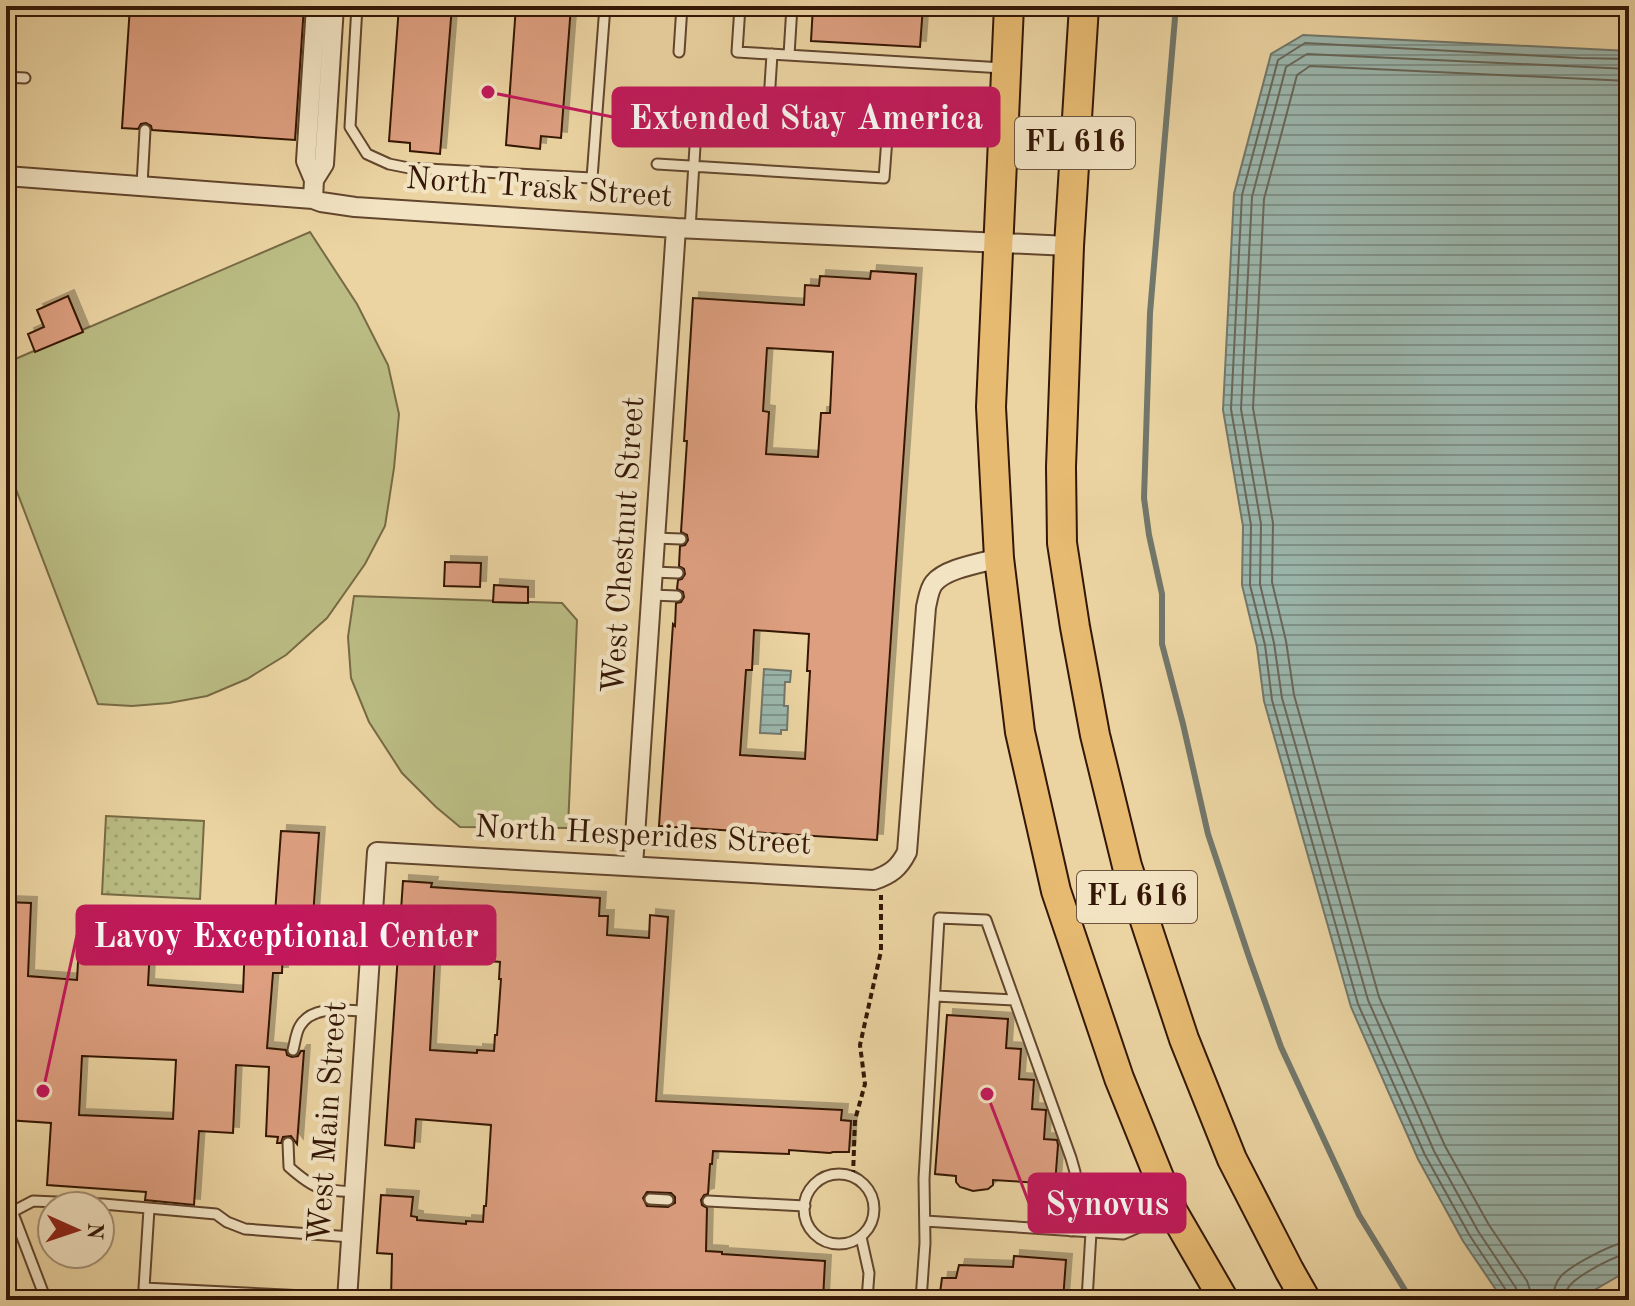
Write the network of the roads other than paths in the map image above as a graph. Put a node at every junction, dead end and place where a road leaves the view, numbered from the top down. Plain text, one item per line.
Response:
1 (316, 6) edge
2 (332, 6) edge
3 (605, 6) edge
4 (682, 6) edge
5 (740, 6) edge
6 (792, 6) edge
7 (1009, 6) edge
8 (1084, 6) edge
9 (357, 7) edge
10 (679, 52) dead end
11 (772, 54) junction
12 (789, 55) junction
13 (1007, 68) junction
14 (6, 77) edge
15 (25, 78) dead end
16 (660, 111) dead end
17 (697, 113) junction
18 (768, 117) junction
19 (145, 130) dead end
20 (657, 164) dead end
21 (693, 167) junction
22 (6, 176) edge
23 (142, 185) junction
24 (313, 190) junction
25 (683, 228) junction
26 (997, 242) junction
27 (1069, 246) junction
28 (655, 538) junction
29 (681, 539) dead end
30 (999, 558) junction
31 (653, 572) junction
32 (678, 573) dead end
33 (651, 595) junction
34 (677, 596) dead end
35 (377, 852) joint
36 (633, 866) junction
37 (936, 996) junction
38 (1014, 1000) junction
39 (366, 1011) junction
40 (293, 1050) dead end
41 (288, 1143) dead end
42 (354, 1192) junction
43 (6, 1195) edge
44 (650, 1199) dead end
45 (668, 1200) dead end
46 (708, 1201) dead end
47 (805, 1206) junction
48 (149, 1209) junction
49 (12, 1212) junction
50 (1173, 1212) junction
51 (925, 1221) junction
52 (1071, 1231) junction
53 (1091, 1232) junction
54 (351, 1237) junction
55 (861, 1237) junction
56 (347, 1299) edge
57 (46, 1300) edge
58 (867, 1300) edge
59 (921, 1300) edge
60 (1087, 1300) edge
61 (1224, 1300) edge
62 (1306, 1300) edge

1 - 24 street
2 - 9 lane
2 - 24 street
3 - 9 lane
4 - 10 lane
5 - 11 lane
6 - 12 lane
7 - 13 main road, FL 616
8 - 27 main road, FL 616
11 - 12 lane
11 - 18 lane
12 - 13 lane
13 - 26 main road, FL 616
14 - 15 lane
16 - 17 lane
17 - 18 lane
17 - 21 lane
18 - 21 lane
19 - 23 lane
20 - 21 lane
21 - 25 lane
22 - 23 street, North Trask Street
23 - 24 street, North Trask Street
24 - 25 street, North Trask Street
25 - 26 street, North Trask Street
25 - 28 street, West Chestnut Street
26 - 27 street, North Trask Street
26 - 30 main road, FL 616
27 - 62 main road, FL 616
28 - 29 lane
28 - 31 street, West Chestnut Street
30 - 36 street, North Hesperides Street
30 - 50 main road, FL 616
31 - 32 lane
31 - 33 street, West Chestnut Street
33 - 34 lane
33 - 36 street, West Chestnut Street
35 - 36 street, North Hesperides Street
35 - 39 street, West Main Street
37 - 38 lane
37 - 38 lane
37 - 51 lane
38 - 52 lane
39 - 40 lane
39 - 42 street, West Main Street
41 - 42 lane
42 - 54 street, West Main Street
43 - 49 lane
44 - 45 lane
46 - 47 lane
47 - 55 lane
47 - 55 lane
48 - 49 lane
48 - 54 lane
48 - 56 lane
49 - 57 lane
50 - 53 lane
50 - 61 main road, FL 616
51 - 52 lane
51 - 59 lane
52 - 53 lane
53 - 60 lane
54 - 56 street, West Main Street
55 - 58 lane

